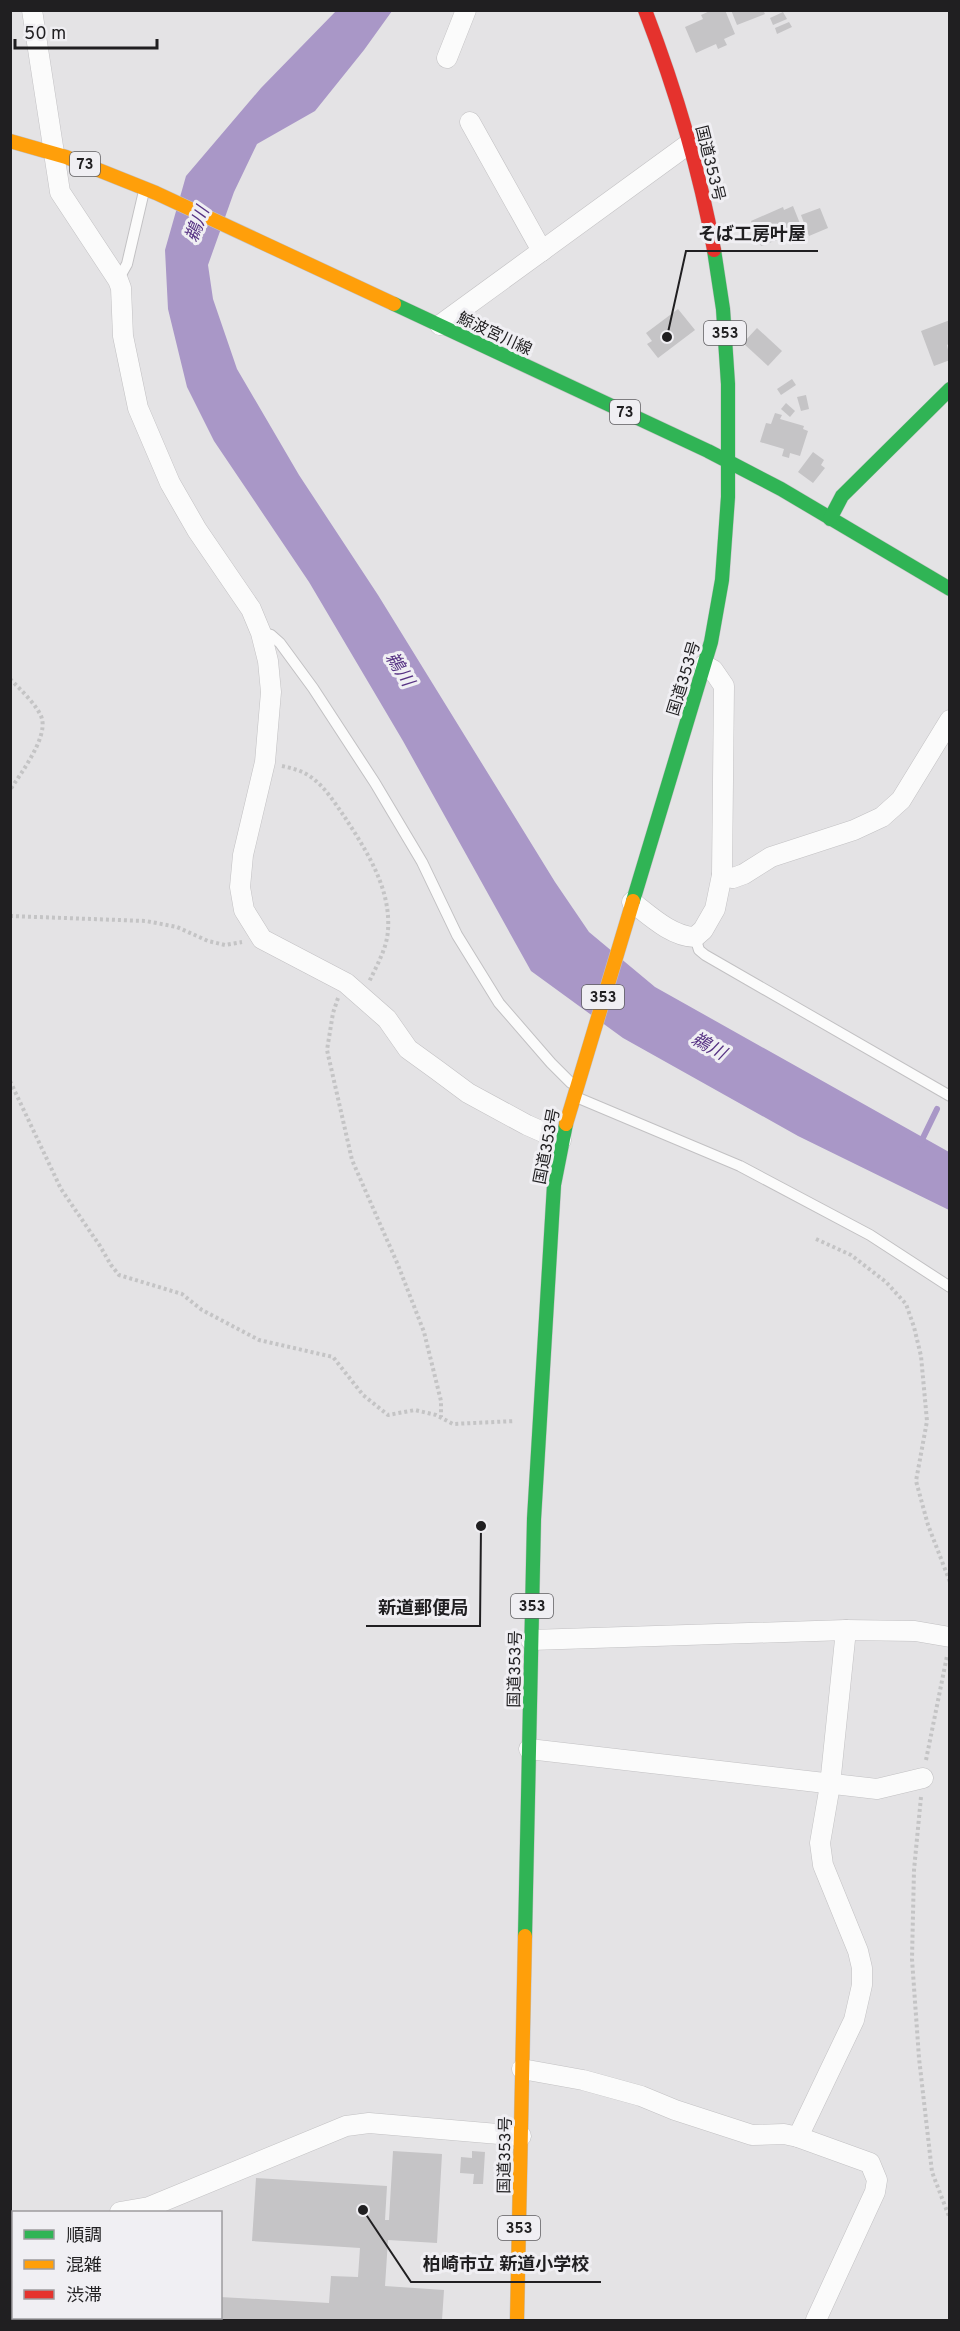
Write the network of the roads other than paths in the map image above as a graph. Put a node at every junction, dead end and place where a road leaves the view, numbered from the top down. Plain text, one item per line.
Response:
1 (32, 10) edge
2 (466, 10) edge
3 (645, 10) edge
4 (447, 58) dead end
5 (470, 122) dead end
6 (10, 141) edge
7 (690, 143) junction
8 (54, 153) junction
9 (151, 191) junction
10 (542, 251) junction
11 (118, 280) junction
12 (440, 325) junction
13 (950, 389) edge
14 (728, 461) junction
15 (830, 519) junction
16 (950, 590) edge
17 (261, 633) junction
18 (704, 665) junction
19 (950, 720) edge
20 (722, 875) junction
21 (630, 908) junction
22 (695, 937) junction
23 (576, 1088) junction
24 (950, 1096) edge
25 (561, 1140) junction
26 (950, 1287) edge
27 (846, 1630) junction
28 (531, 1640) junction
29 (948, 1645) edge
30 (529, 1749) junction
31 (923, 1778) road end
32 (830, 1785) junction
33 (522, 2069) junction
34 (521, 2136) junction
35 (798, 2137) junction
36 (125, 2211) edge
37 (517, 2320) edge
38 (816, 2320) edge

1 - 8 street
2 - 4 street
3 - 7 main road, 国道353号 / 353
5 - 10 street
6 - 8 main road, 鯨波宮川線 / 73
7 - 10 street
7 - 14 main road, 国道353号 / 353
8 - 9 main road, 鯨波宮川線 / 73
8 - 11 street
9 - 11 lane
9 - 12 main road, 鯨波宮川線 / 73
10 - 12 street
11 - 17 street
12 - 14 main road, 鯨波宮川線 / 73
13 - 15 main road
14 - 15 main road, 鯨波宮川線 / 73
14 - 18 main road, 国道353号 / 353
15 - 16 main road, 鯨波宮川線 / 73
17 - 23 lane
17 - 25 street
18 - 20 street
18 - 21 main road, 国道353号 / 353
19 - 20 street
20 - 22 street
21 - 22 street
21 - 23 main road, 国道353号 / 353
22 - 24 lane
23 - 25 main road, 国道353号 / 353
23 - 26 lane
25 - 28 main road, 国道353号 / 353
27 - 28 street
27 - 29 street
27 - 32 street
28 - 30 main road, 国道353号 / 353
30 - 32 street
30 - 33 main road, 国道353号 / 353
31 - 32 street
32 - 35 street
33 - 34 main road, 国道353号 / 353
33 - 35 street
34 - 36 street
34 - 37 main road, 国道353号 / 353
35 - 38 street

